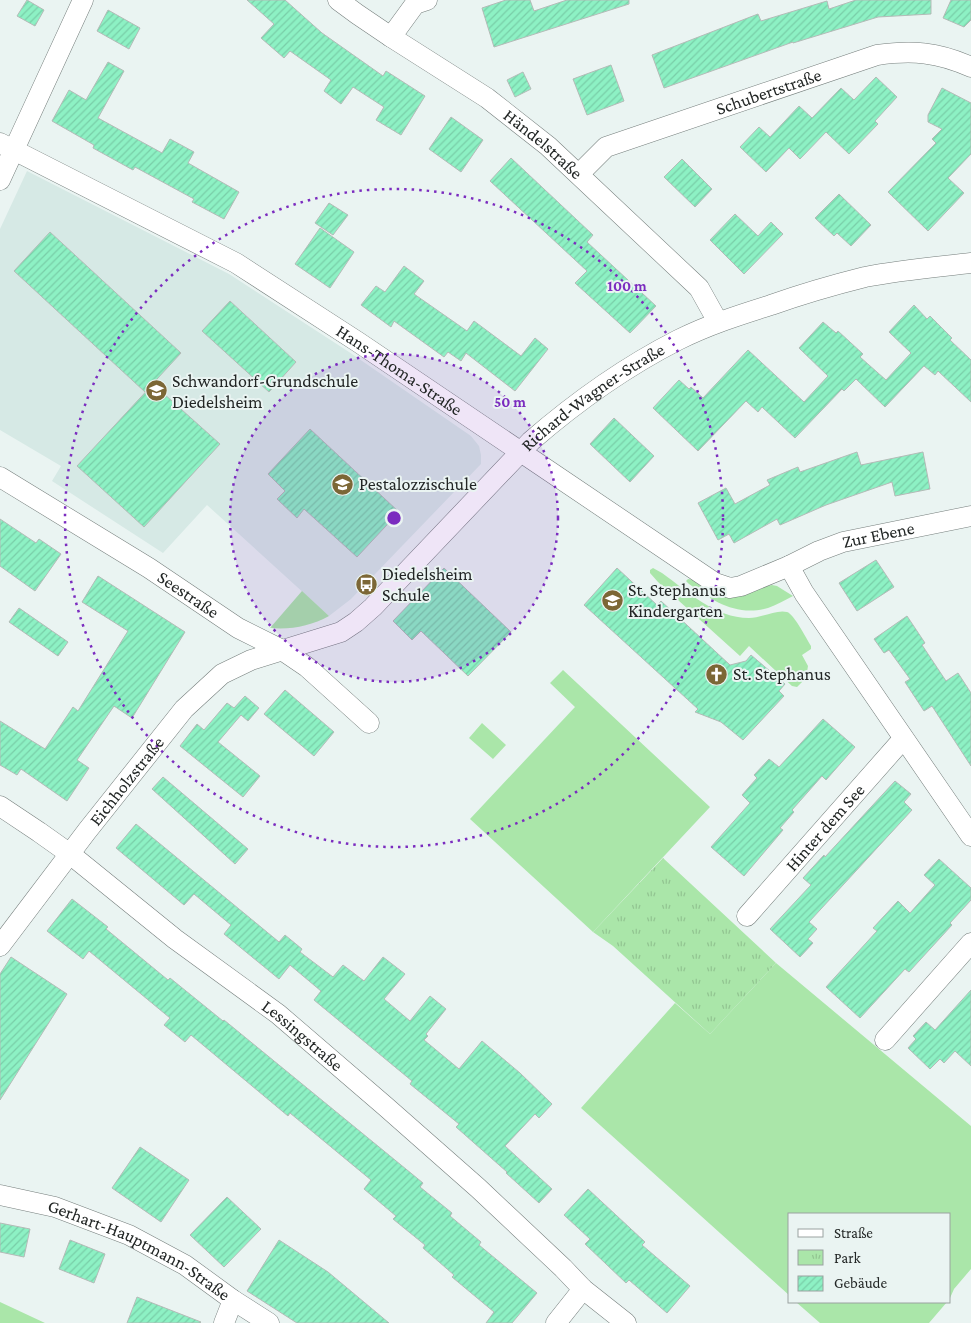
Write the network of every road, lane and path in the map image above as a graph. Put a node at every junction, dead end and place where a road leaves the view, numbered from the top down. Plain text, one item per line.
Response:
1 (83, 0) edge
2 (338, 0) edge
3 (427, 0) edge
4 (391, 37) junction
5 (971, 67) edge
6 (7, 146) edge
7 (579, 174) junction
8 (0, 180) edge
9 (971, 263) edge
10 (718, 322) junction
11 (520, 453) junction
12 (0, 477) edge
13 (971, 516) edge
14 (789, 566) junction
15 (282, 650) junction
16 (369, 723) dead end
17 (903, 739) junction
18 (0, 806) edge
19 (971, 836) edge
20 (70, 854) junction
21 (747, 916) dead end
22 (971, 943) edge
23 (0, 946) edge
24 (885, 1040) dead end
25 (0, 1195) edge
26 (583, 1289) junction
27 (234, 1300) junction
28 (224, 1323) edge
29 (269, 1323) edge
30 (556, 1323) edge
31 (626, 1323) edge

1 - 6 street
2 - 4 street, Händelstraße
3 - 4 street
4 - 7 street, Händelstraße
5 - 7 street, Schubertstraße
6 - 8 street
6 - 11 street, Hans-Thoma-Straße
7 - 10 street, Händelstraße
9 - 10 street, Richard-Wagner-Straße
10 - 11 street, Richard-Wagner-Straße
11 - 14 street, Hans-Thoma-Straße
11 - 15 street, Richard-Wagner-Straße
12 - 15 street, Seestraße
13 - 14 street, Zur Ebene
14 - 17 street
15 - 16 street, Seestraße
15 - 20 street, Eichholzstraße
17 - 19 street
17 - 21 street, Hinter dem See
18 - 20 street, Lessingstraße
20 - 23 street, Eichholzstraße
20 - 26 street, Lessingstraße
22 - 24 street
25 - 27 street, Gerhart-Hauptmann-Straße
26 - 30 street
26 - 31 street, Lessingstraße
27 - 28 street
27 - 29 street, Gerhart-Hauptmann-Straße

